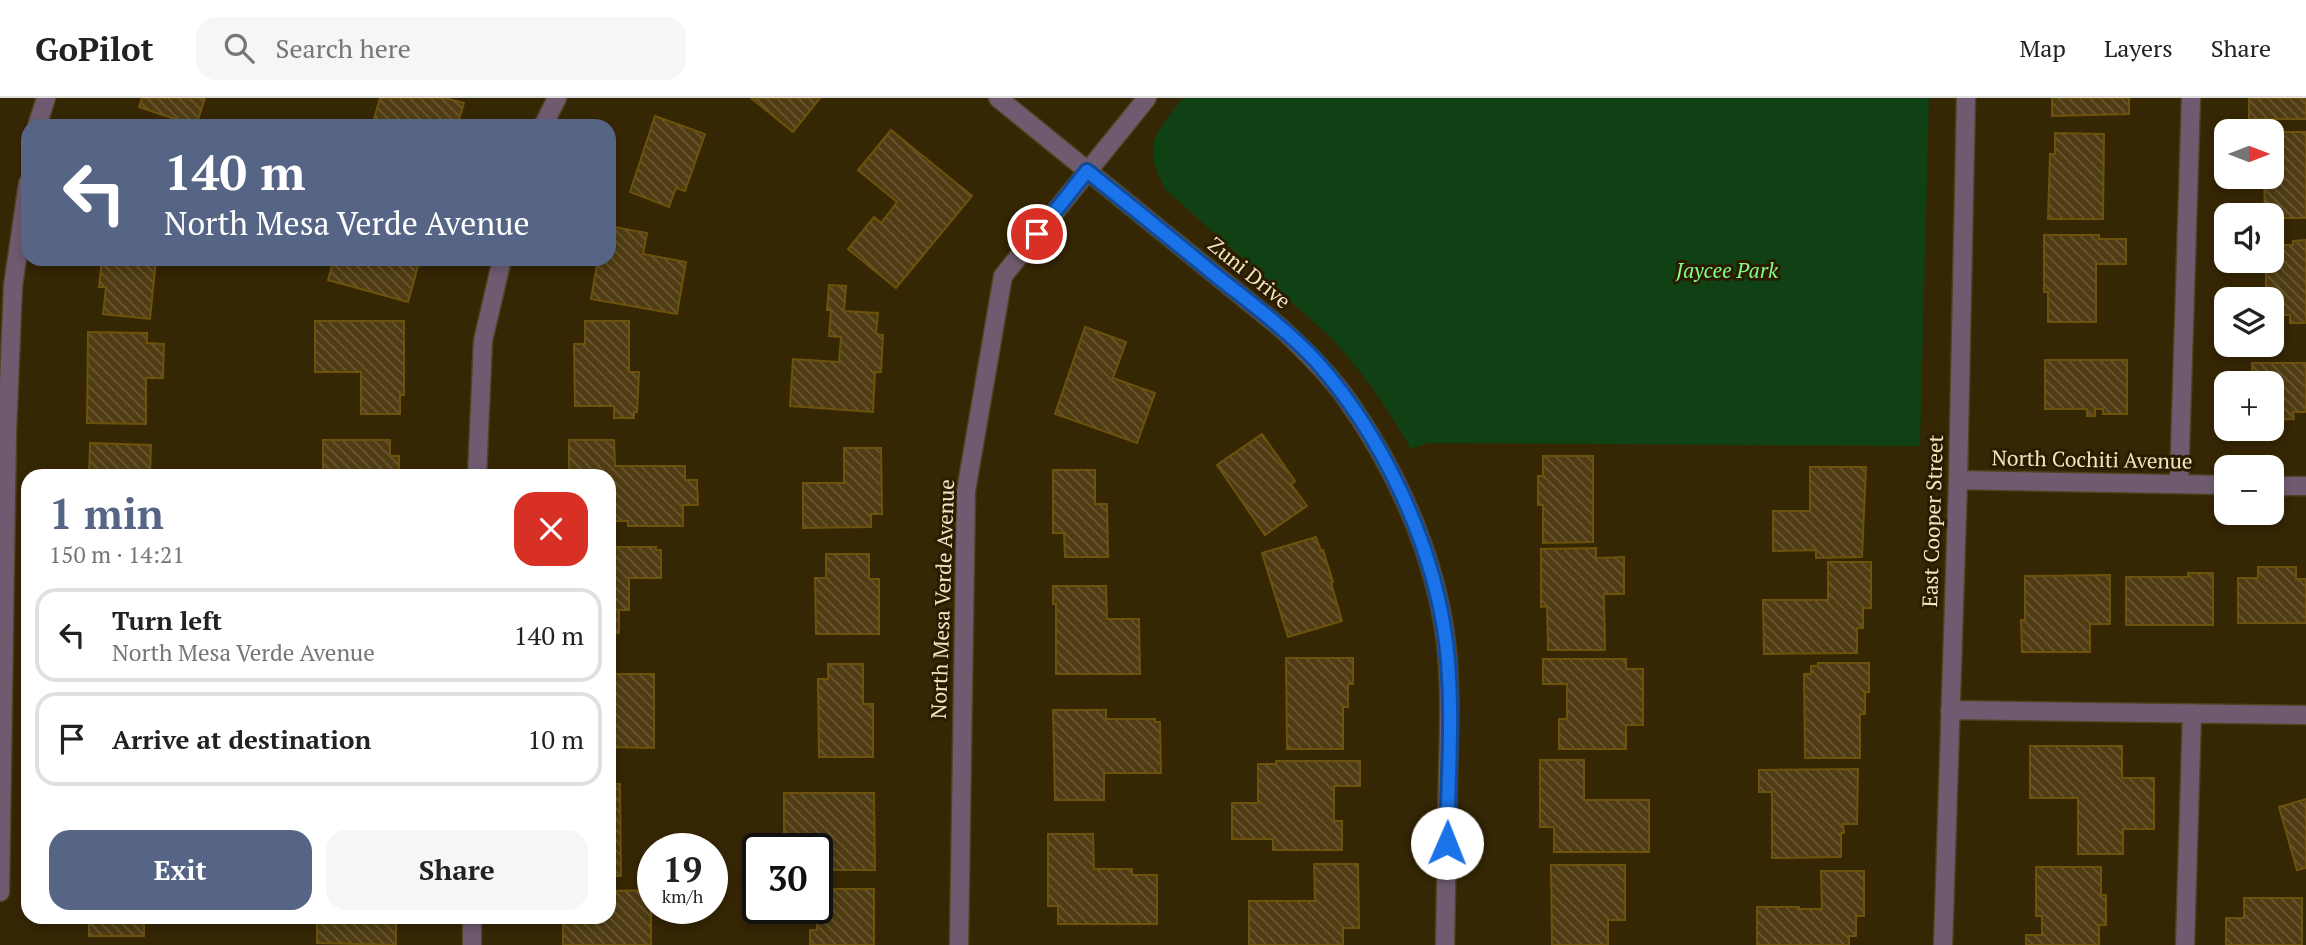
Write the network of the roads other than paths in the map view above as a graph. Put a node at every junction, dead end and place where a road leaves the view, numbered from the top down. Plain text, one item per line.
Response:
1 (46, 98) edge
2 (557, 98) edge
3 (999, 98) edge
4 (1147, 98) edge
5 (1966, 98) edge
6 (2191, 98) edge
7 (39, 119) edge
8 (547, 119) edge
9 (1087, 171) junction
10 (21, 231) edge
11 (500, 266) edge
12 (477, 469) edge
13 (1958, 480) junction
14 (2179, 484) junction
15 (2214, 485) edge
16 (2284, 486) edge
17 (2306, 486) edge
18 (1950, 710) junction
19 (2192, 713) junction
20 (2306, 715) edge
21 (0, 892) edge
22 (472, 924) edge
23 (472, 945) edge
24 (959, 945) edge
25 (1445, 945) edge
26 (1943, 945) edge
27 (2185, 945) edge

1 - 7 street
2 - 8 street
3 - 9 street, Zuni Drive
4 - 9 street, North Mesa Verde Avenue
5 - 13 street, East Cooper Street
6 - 14 street
9 - 24 street, North Mesa Verde Avenue
9 - 25 street, Zuni Drive
10 - 21 street
11 - 12 street
13 - 14 street, North Cochiti Avenue
13 - 18 street, East Cooper Street
14 - 15 street, North Cochiti Avenue
16 - 17 street
18 - 19 street
18 - 26 street, East Cooper Street
19 - 20 street
19 - 27 street
22 - 23 street

